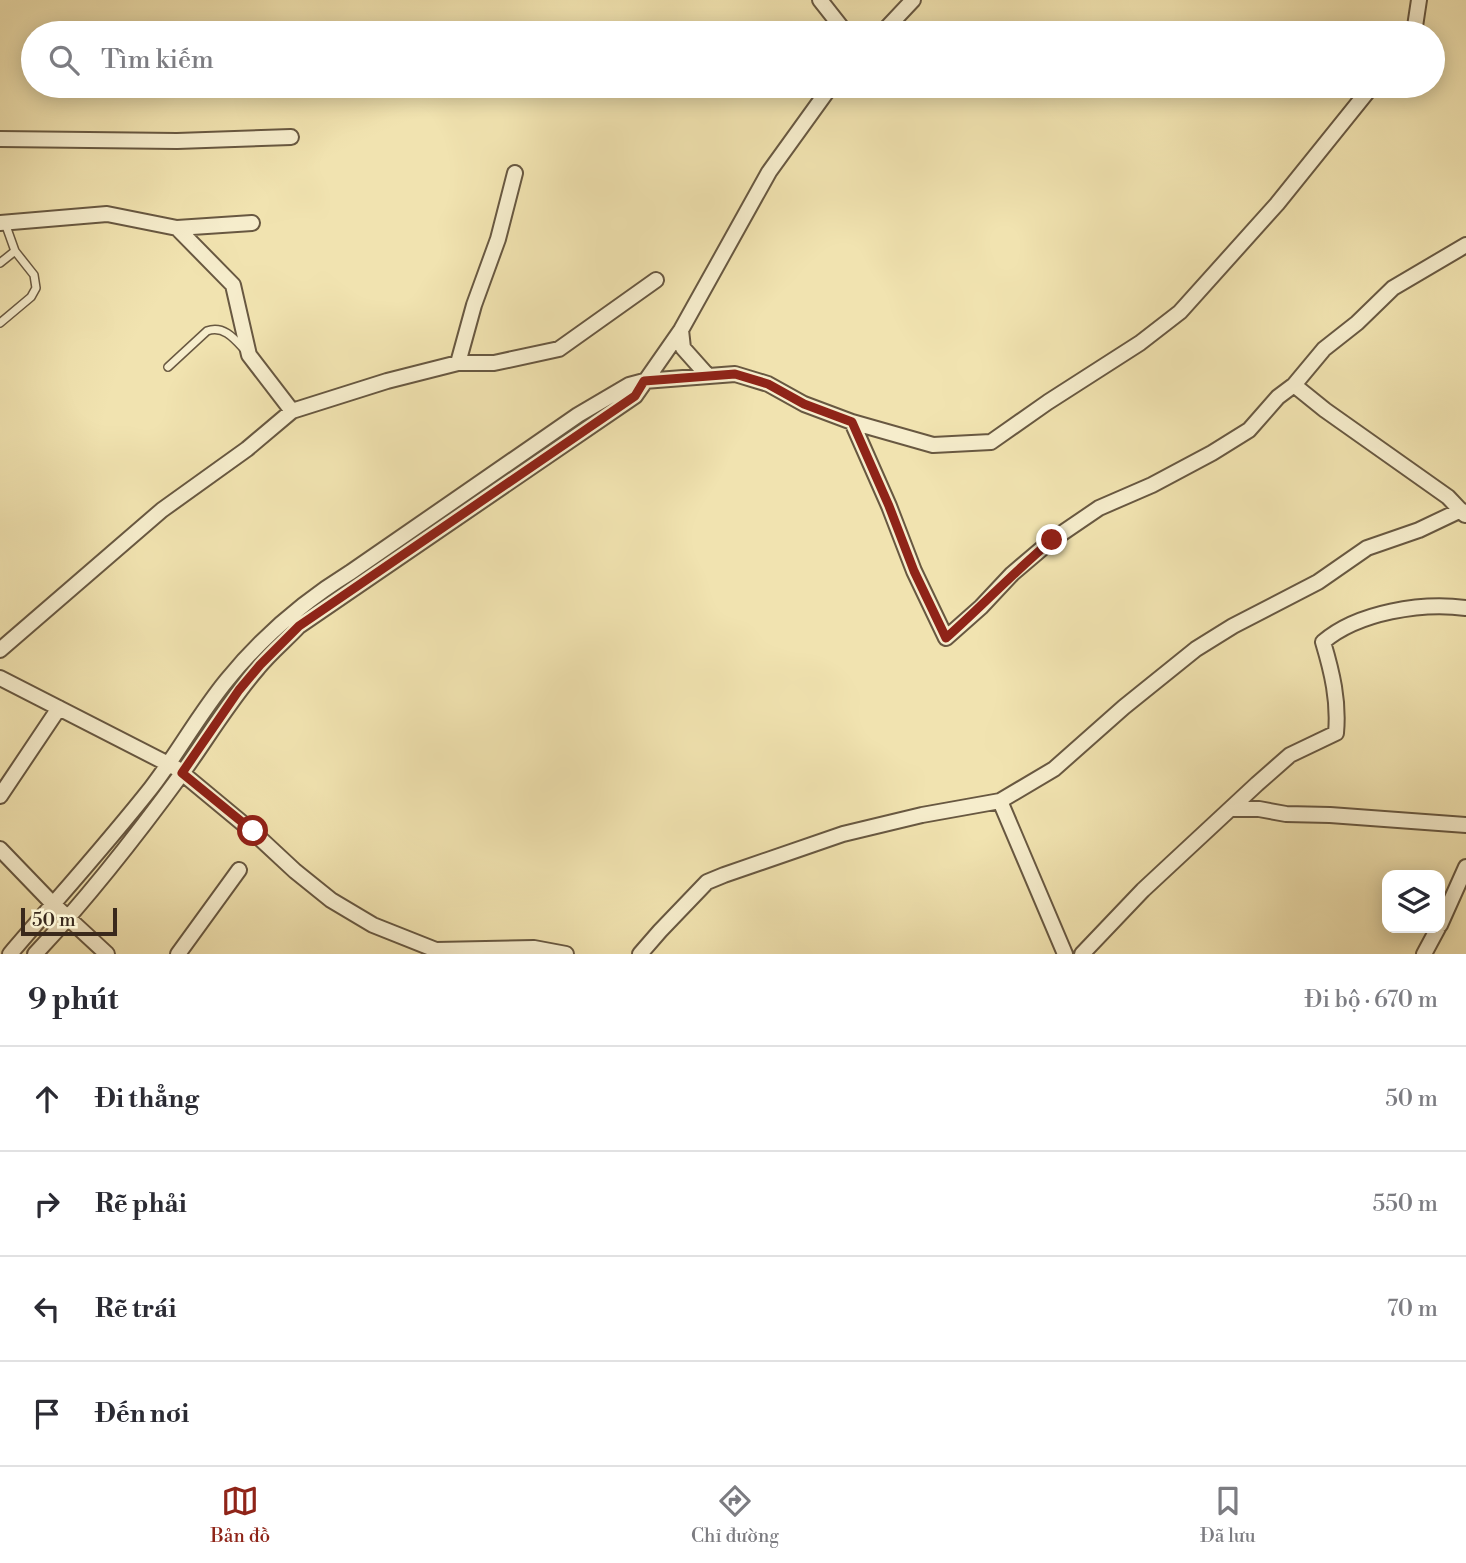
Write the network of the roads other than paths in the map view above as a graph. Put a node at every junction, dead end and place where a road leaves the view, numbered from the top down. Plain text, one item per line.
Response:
1 (820, 0) edge
2 (912, 0) edge
3 (1419, 0) edge
4 (837, 21) edge
5 (893, 21) edge
6 (1416, 21) edge
7 (822, 98) edge
8 (1362, 98) edge
9 (291, 137) dead end
10 (0, 139) edge
11 (515, 173) dead end
12 (2, 223) edge
13 (252, 223) dead end
14 (177, 228) junction
15 (1466, 245) edge
16 (15, 251) junction
17 (0, 263) edge
18 (656, 280) dead end
19 (0, 323) edge
20 (681, 330) junction
21 (249, 355) junction
22 (458, 363) junction
23 (168, 367) dead end
24 (708, 376) junction
25 (644, 381) junction
26 (1294, 385) junction
27 (292, 411) junction
28 (852, 422) junction
29 (1463, 513) edge
30 (1466, 608) edge
31 (0, 650) edge
32 (0, 678) edge
33 (226, 681) junction
34 (239, 690) junction
35 (59, 708) junction
36 (169, 764) junction
37 (182, 773) junction
38 (0, 796) edge
39 (1000, 801) junction
40 (1230, 809) junction
41 (1466, 825) edge
42 (0, 849) edge
43 (1466, 867) edge
44 (239, 870) dead end
45 (53, 904) junction
46 (1445, 913) edge
47 (69, 918) junction
48 (1435, 933) edge
49 (459, 952) edge
50 (10, 954) edge
51 (35, 954) edge
52 (107, 954) edge
53 (178, 954) edge
54 (566, 954) edge
55 (640, 954) edge
56 (1065, 954) edge
57 (1082, 954) edge
58 (1424, 954) edge

1 - 4 street
2 - 5 street
3 - 6 street
7 - 20 street
8 - 28 street
9 - 10 street
11 - 22 street
12 - 14 street
12 - 16 lane
13 - 14 street
14 - 21 street
15 - 26 street
16 - 17 lane
16 - 19 lane
18 - 22 street
20 - 24 street
20 - 25 street
21 - 23 lane
21 - 27 street
22 - 27 street
24 - 25 street
24 - 28 street
25 - 33 street
25 - 34 street
26 - 28 street
26 - 29 street
27 - 31 street
29 - 39 street
30 - 40 street
32 - 35 street
33 - 34 street
33 - 36 street
34 - 37 street
35 - 36 street
35 - 38 street
36 - 37 street
36 - 45 street
37 - 47 street
37 - 49 street
39 - 55 street
39 - 56 street
40 - 41 street
40 - 57 street
42 - 45 street
43 - 46 street
44 - 53 street
45 - 47 street
45 - 50 street
47 - 51 street
47 - 52 street
48 - 58 street
49 - 54 street

